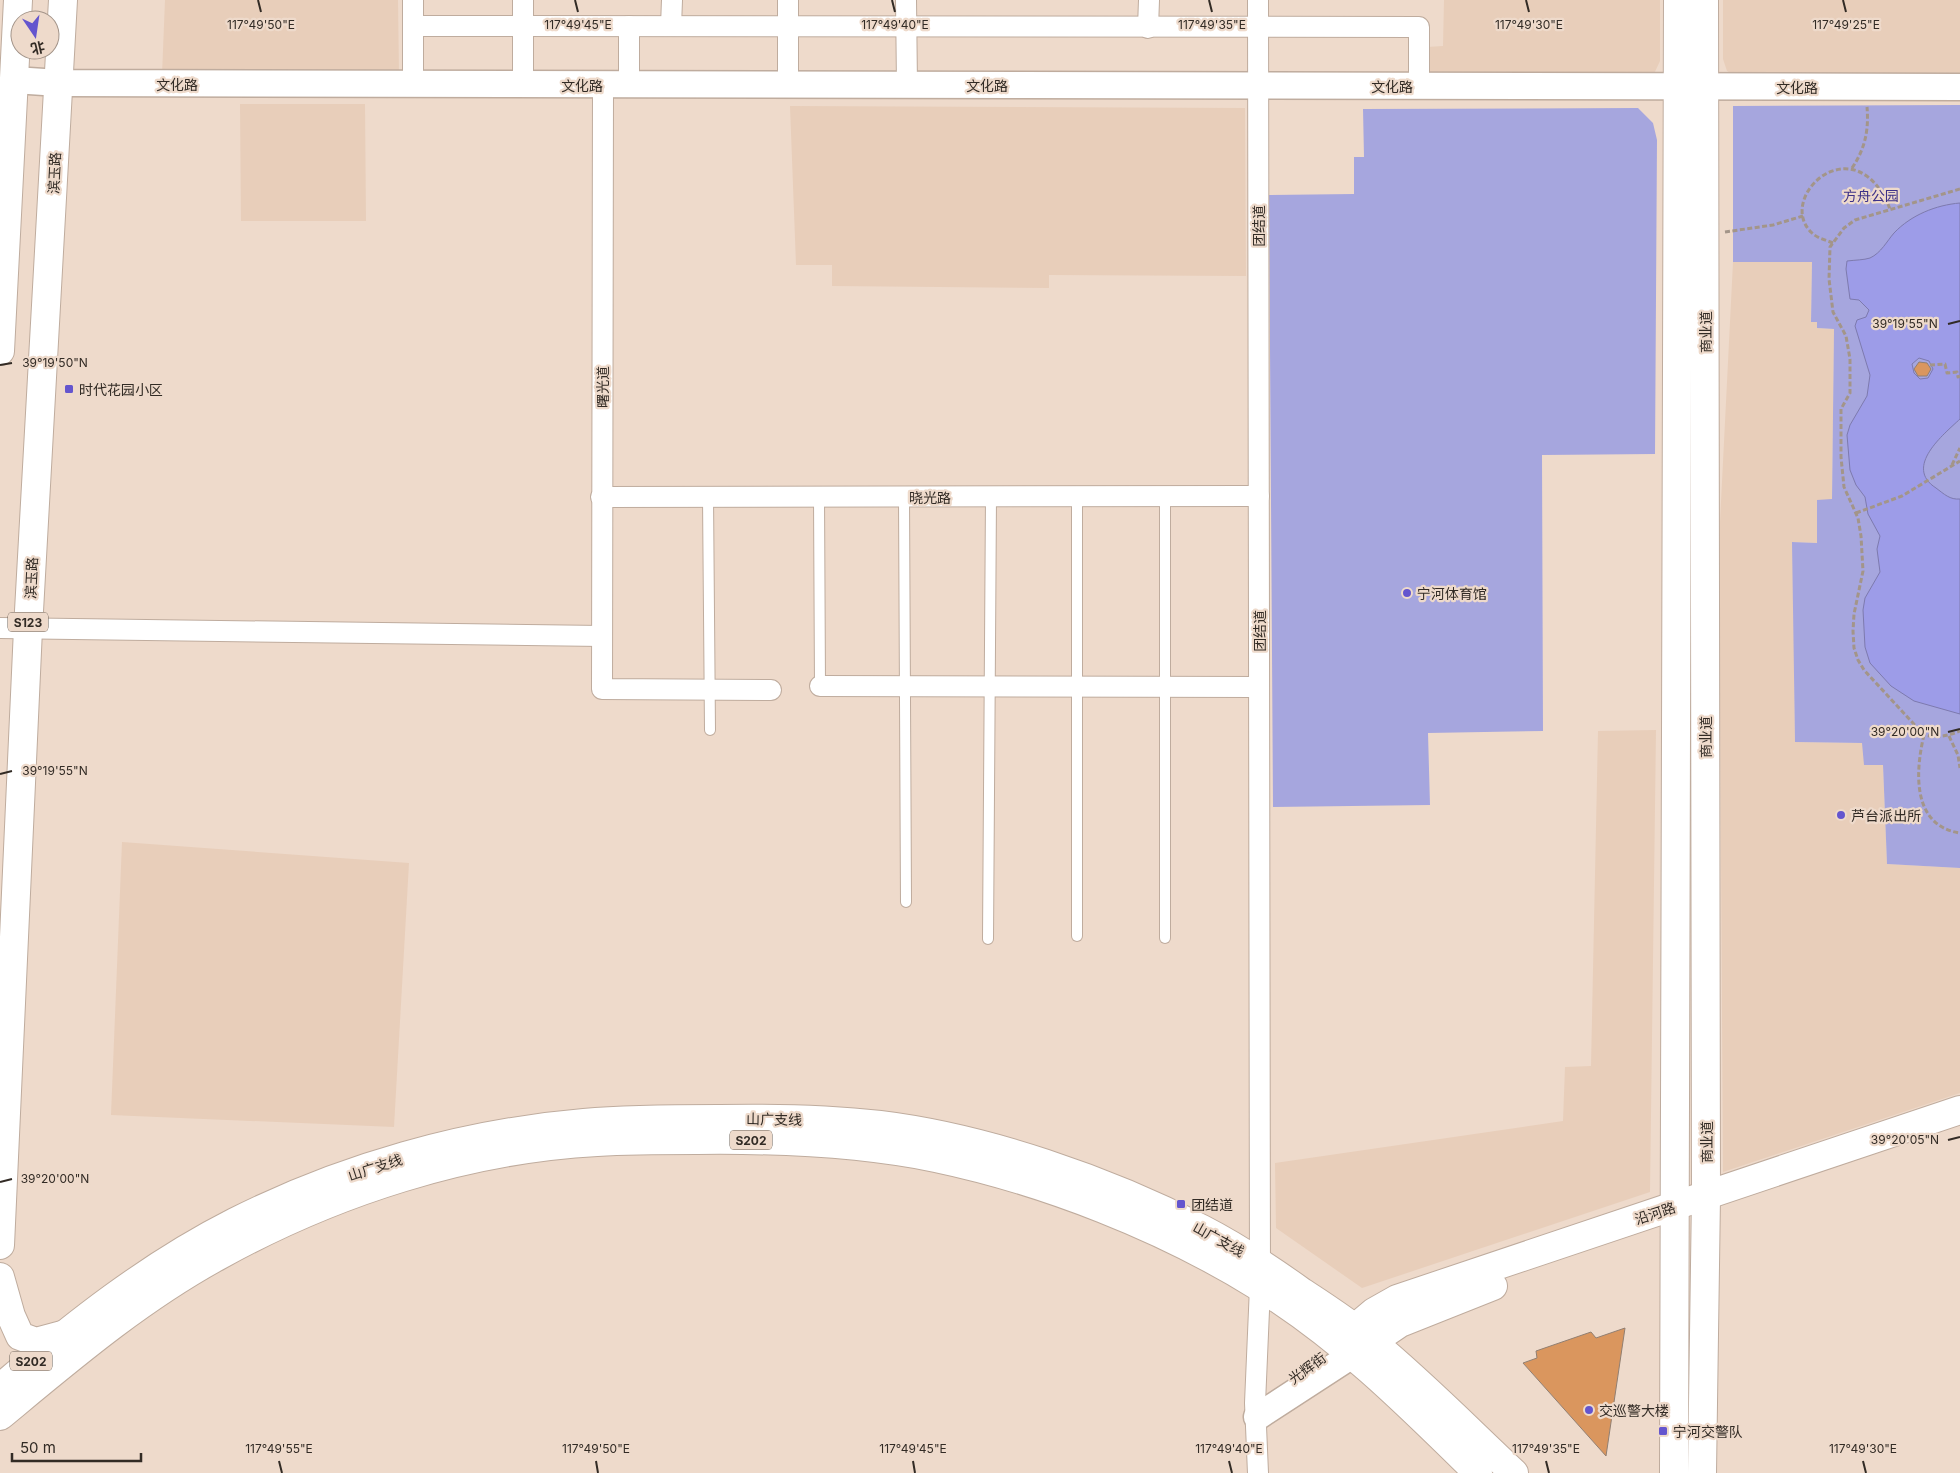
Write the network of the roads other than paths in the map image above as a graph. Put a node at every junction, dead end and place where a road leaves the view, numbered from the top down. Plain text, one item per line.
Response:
1 (18, 0) edge
2 (62, 0) edge
3 (413, 0) edge
4 (523, 0) edge
5 (672, 0) edge
6 (788, 0) edge
7 (906, 0) edge
8 (1149, 0) edge
9 (1258, 0) edge
10 (1678, 0) edge
11 (1704, 0) edge
12 (413, 26) junction
13 (523, 26) junction
14 (629, 26) junction
15 (671, 26) junction
16 (788, 27) junction
17 (906, 27) junction
18 (1148, 28) junction
19 (1259, 28) junction
20 (14, 80) junction
21 (59, 83) junction
22 (412, 85) junction
23 (523, 85) junction
24 (603, 85) junction
25 (629, 85) junction
26 (788, 85) junction
27 (907, 85) junction
28 (1258, 86) junction
29 (1419, 86) junction
30 (1691, 87) junction
31 (1960, 87) edge
32 (0, 351) edge
33 (1078, 496) junction
34 (1165, 496) junction
35 (1259, 496) junction
36 (601, 497) junction
37 (708, 497) junction
38 (819, 497) junction
39 (904, 497) junction
40 (991, 497) junction
41 (0, 628) edge
42 (28, 629) junction
43 (602, 636) junction
44 (820, 686) joint
45 (905, 686) junction
46 (990, 686) junction
47 (1077, 687) junction
48 (1165, 687) junction
49 (1259, 687) junction
50 (710, 690) junction
51 (771, 690) dead end
52 (710, 730) dead end
53 (906, 902) dead end
54 (1077, 936) dead end
55 (1166, 938) dead end
56 (988, 939) dead end
57 (1960, 1110) edge
58 (1960, 1127) edge
59 (1706, 1205) junction
60 (1676, 1215) junction
61 (0, 1245) edge
62 (1260, 1275) junction
63 (0, 1277) edge
64 (62, 1335) junction
65 (1355, 1342) junction
66 (0, 1388) edge
67 (1256, 1410) junction
68 (0, 1416) edge
69 (1258, 1473) edge
70 (1478, 1473) edge
71 (1514, 1473) edge
72 (1674, 1473) edge
73 (1702, 1473) edge

1 - 20 main road
2 - 21 main road, 滨玉路 / S123
3 - 12 street
4 - 13 street
5 - 15 street
6 - 16 street
7 - 17 street
8 - 18 street
9 - 19 street, 团结道
10 - 30 main road, 商业道
11 - 30 main road, 商业道
12 - 13 street
12 - 22 street
13 - 14 street
13 - 23 street
14 - 15 street
14 - 25 street
15 - 16 street
16 - 17 street
16 - 26 street
17 - 18 street
17 - 27 street
18 - 19 street
19 - 28 street, 团结道
19 - 29 street
20 - 21 street, 文化路
20 - 32 main road
21 - 22 street, 文化路
21 - 42 main road, 滨玉路 / S123
22 - 23 street, 文化路
23 - 24 street, 文化路
24 - 25 street, 文化路
24 - 36 street, 曙光道
25 - 26 street, 文化路
26 - 27 street, 文化路
27 - 28 street, 文化路
28 - 29 street, 文化路
28 - 35 street, 团结道
29 - 30 street, 文化路
30 - 31 street, 文化路
30 - 59 main road, 商业道
30 - 60 main road, 商业道
33 - 34 street, 晓光路
33 - 40 street, 晓光路
33 - 47 lane
34 - 35 street, 晓光路
34 - 48 lane
35 - 49 street, 团结道
36 - 37 street, 晓光路
36 - 43 street, 曙光道
37 - 38 street, 晓光路
37 - 50 lane
38 - 39 street, 晓光路
38 - 44 lane
39 - 40 street, 晓光路
39 - 45 lane
40 - 46 lane
41 - 42 street
42 - 43 street
42 - 61 main road, 滨玉路 / S123
43 - 50 street, 曙光道
44 - 45 street
45 - 46 street
45 - 53 lane
46 - 47 street
46 - 56 lane
47 - 48 street
47 - 54 lane
48 - 49 street
48 - 55 lane
49 - 62 street, 团结道
50 - 51 street
50 - 52 lane
57 - 59 main road, 沿河路
58 - 59 main road, 沿河路
59 - 60 main road, 沿河路
59 - 73 main road, 商业道
60 - 65 main road, 沿河路
60 - 72 main road, 商业道
62 - 64 main road, 山广支线 / S202
62 - 65 main road, 山广支线 / S202
62 - 67 street, 团结道
62 - 68 main road, 山广支线 / S202
63 - 64 main road
64 - 66 main road, 山广支线 / S202
65 - 67 street, 光辉街
65 - 70 main road, 山广支线 / S202
65 - 71 main road, 山广支线 / S202
67 - 69 street, 团结道

